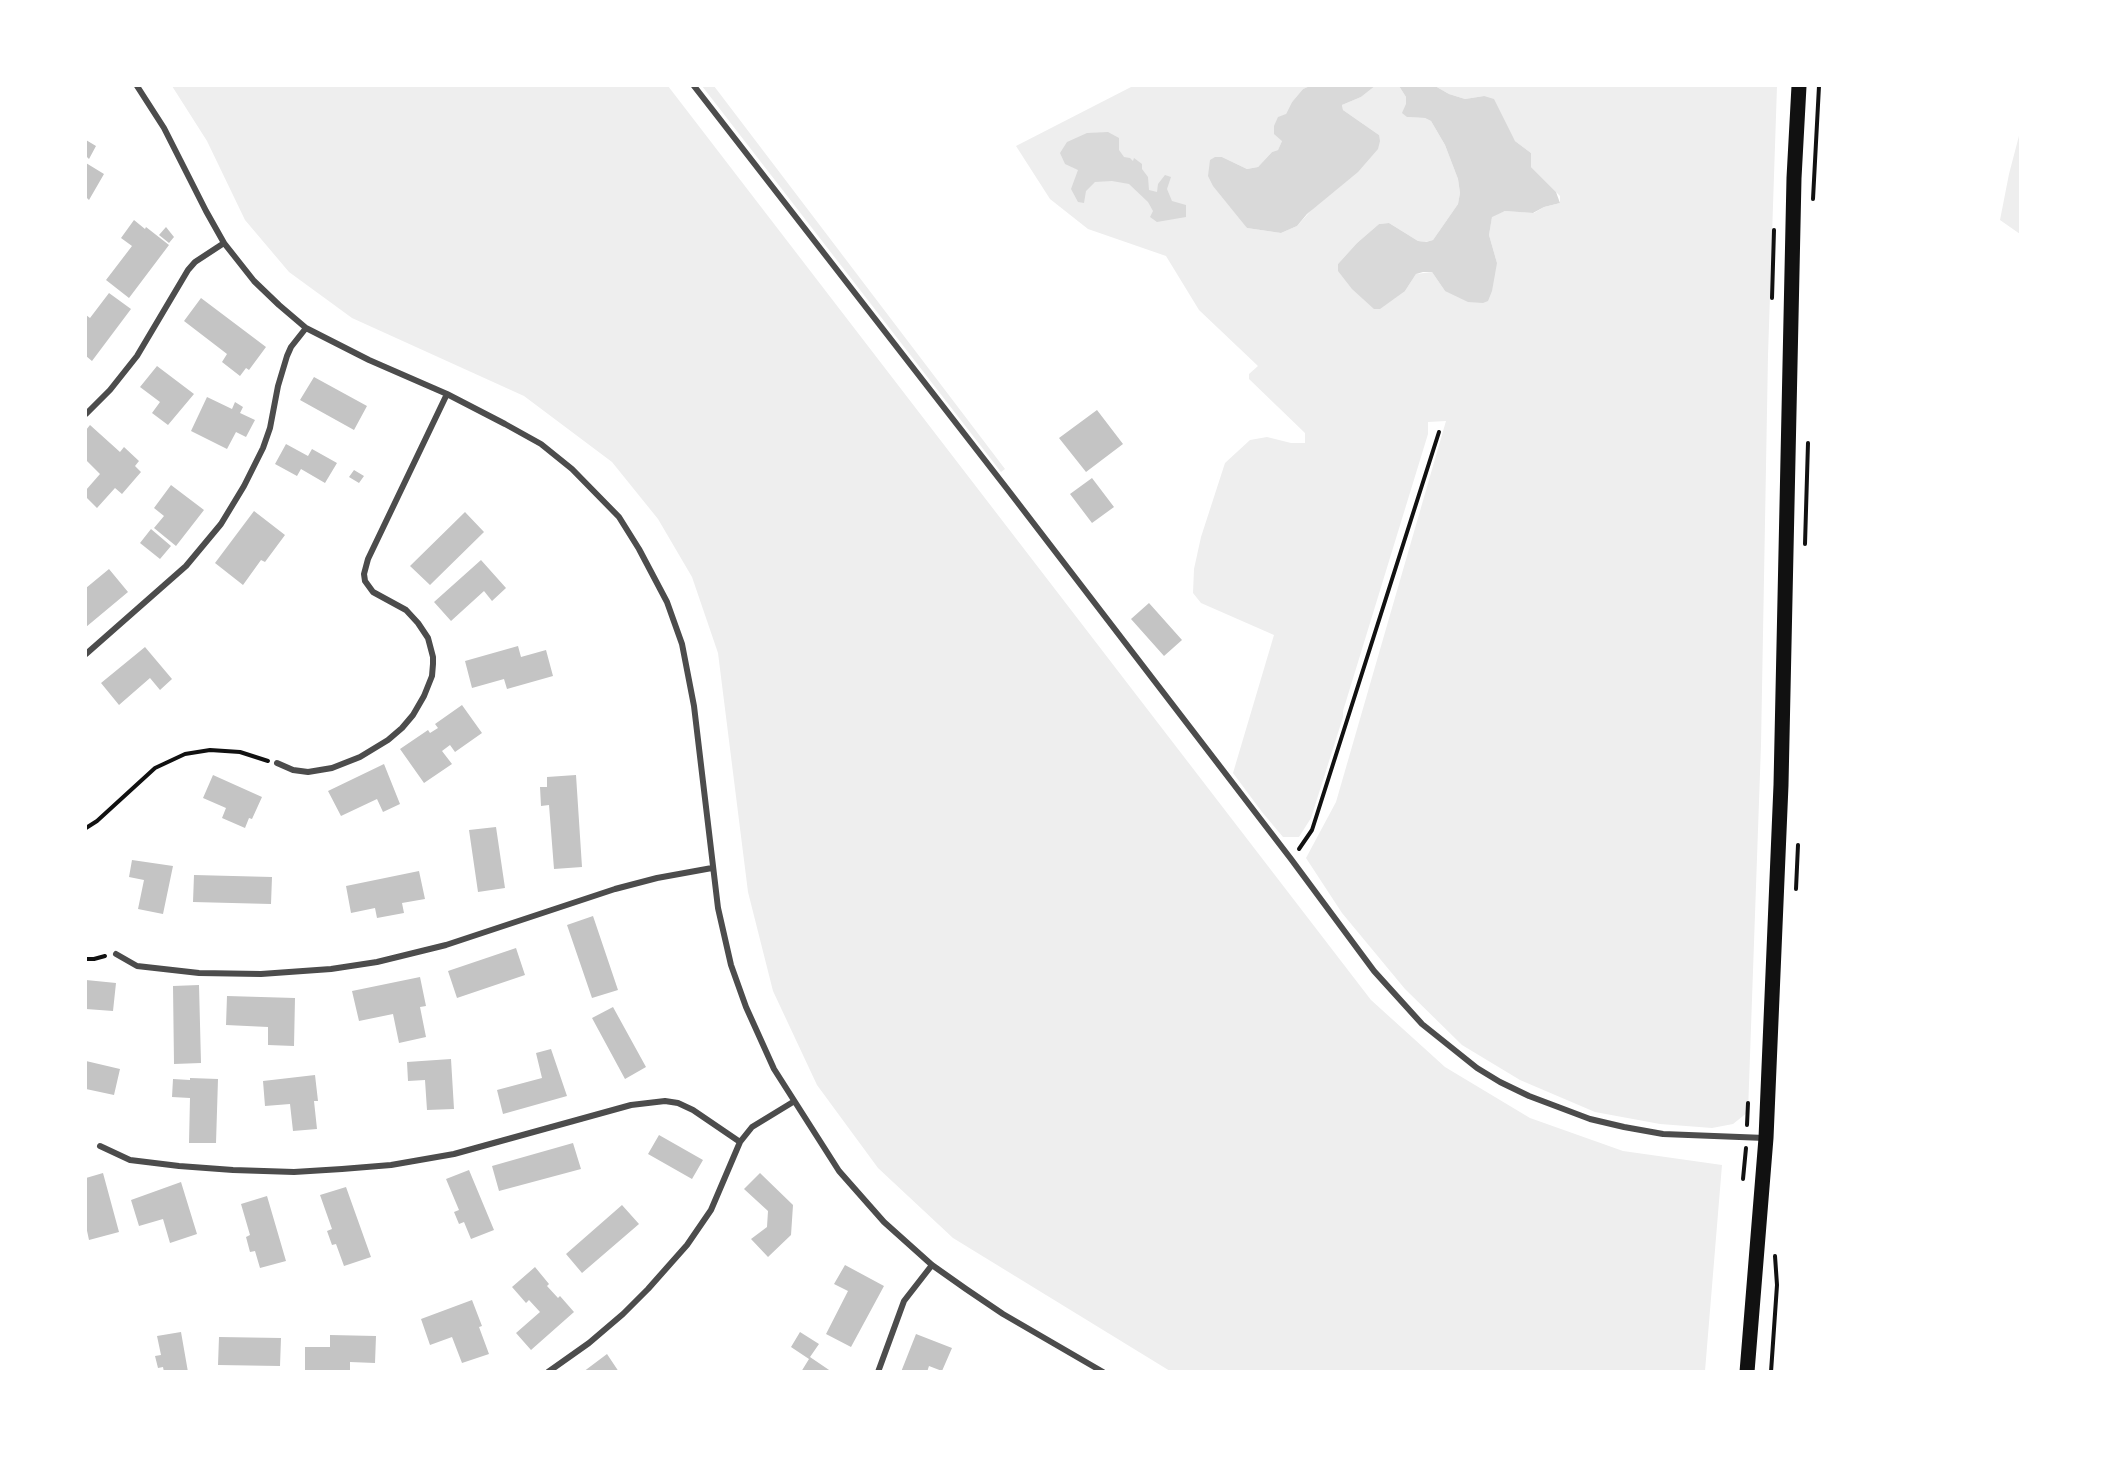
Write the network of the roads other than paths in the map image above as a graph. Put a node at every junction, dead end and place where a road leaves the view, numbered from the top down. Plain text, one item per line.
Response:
1 (137, 86) edge
2 (694, 86) edge
3 (1799, 86) edge
4 (224, 243) junction
5 (306, 328) junction
6 (447, 394) junction
7 (86, 414) edge
8 (86, 654) edge
9 (277, 763) road end
10 (712, 868) junction
11 (116, 954) road end
12 (793, 1102) junction
13 (1766, 1138) junction
14 (740, 1142) junction
15 (100, 1146) dead end
16 (932, 1265) junction
17 (548, 1371) edge
18 (878, 1371) edge
19 (1103, 1371) edge
20 (1747, 1371) edge

1 - 4 street
2 - 13 street
3 - 13 main road
4 - 5 street
4 - 7 street
5 - 6 street
5 - 8 street
6 - 9 street
6 - 10 street
10 - 11 street
10 - 12 street
12 - 14 street
12 - 16 street
13 - 20 main road
14 - 15 street
14 - 17 street
16 - 18 street
16 - 19 street

